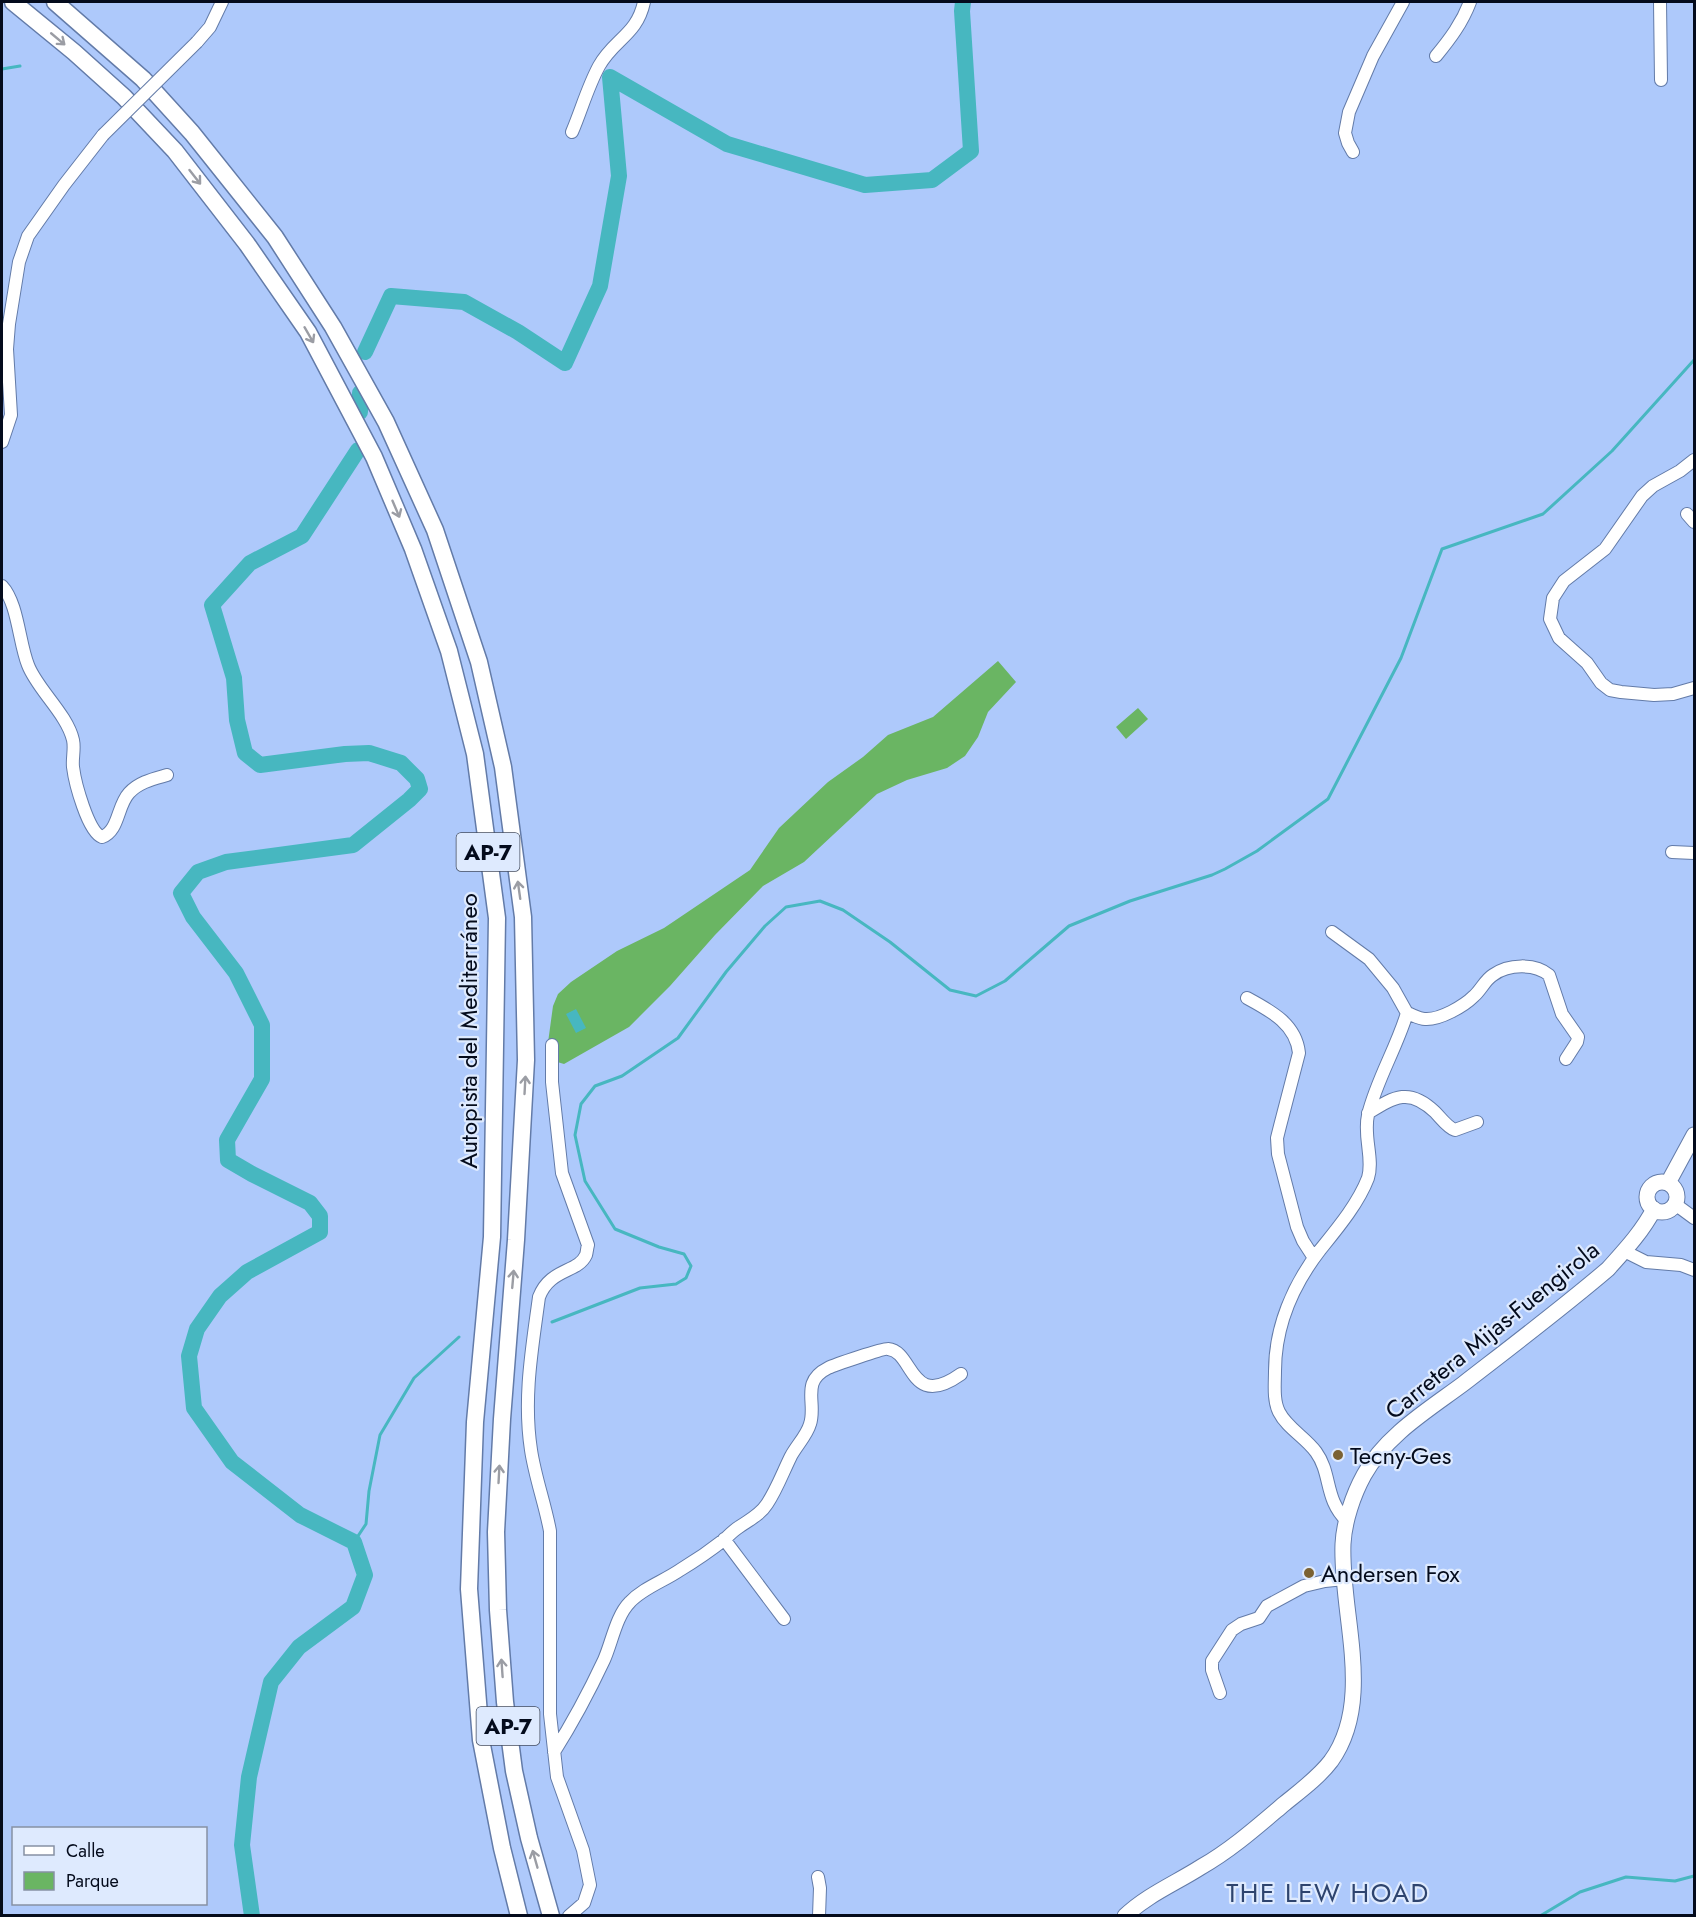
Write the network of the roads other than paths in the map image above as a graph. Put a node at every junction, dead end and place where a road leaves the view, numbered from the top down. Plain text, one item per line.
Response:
1 (13, 2) edge
2 (55, 2) edge
3 (222, 2) edge
4 (644, 2) edge
5 (1403, 2) edge
6 (1470, 2) edge
7 (1660, 2) edge
8 (1436, 56) dead end
9 (1661, 80) dead end
10 (572, 132) dead end
11 (1353, 152) dead end
12 (2, 442) edge
13 (1695, 460) edge
14 (2, 586) edge
15 (1695, 688) edge
16 (167, 775) dead end
17 (1672, 852) dead end
18 (1695, 853) edge
19 (1332, 932) dead end
20 (1246, 998) dead end
21 (1407, 1013) junction
22 (552, 1045) dead end
23 (1566, 1059) dead end
24 (1368, 1113) junction
25 (1477, 1122) dead end
26 (1695, 1135) edge
27 (1668, 1183) junction
28 (1676, 1204) junction
29 (1654, 1209) junction
30 (1695, 1218) edge
31 (1624, 1251) junction
32 (1314, 1258) junction
33 (1695, 1270) edge
34 (961, 1374) dead end
35 (1347, 1521) junction
36 (724, 1539) junction
37 (1344, 1579) junction
38 (784, 1619) dead end
39 (1220, 1693) dead end
40 (555, 1752) junction
41 (818, 1877) dead end
42 (519, 1916) edge
43 (551, 1916) edge
44 (568, 1916) edge
45 (819, 1916) edge
46 (1125, 1916) edge

1 -> 42 highway, Autopista del Mediterráneo / AP-7
43 -> 2 highway, AP-7
3 - 12 street, bridge
4 - 10 street
5 - 11 street
6 - 8 street
7 - 9 street
13 - 15 street
14 - 16 street
17 - 18 street
19 - 21 street
20 - 32 street
21 - 23 street
21 - 24 street
22 - 40 street
24 - 25 street
24 - 32 street
26 - 27 main road
27 - 28 main road
27 - 29 main road
28 - 29 main road
28 - 30 street
29 - 31 main road, Carretera Mijas-Fuengirola
31 - 33 street
31 - 35 main road, Carretera Mijas-Fuengirola
32 - 35 street
34 - 36 street
35 - 37 main road, Carretera Mijas-Fuengirola
36 - 38 street
36 - 40 street
37 - 39 street
37 - 46 main road, Carretera Mijas-Fuengirola
40 - 44 street
41 - 45 street

